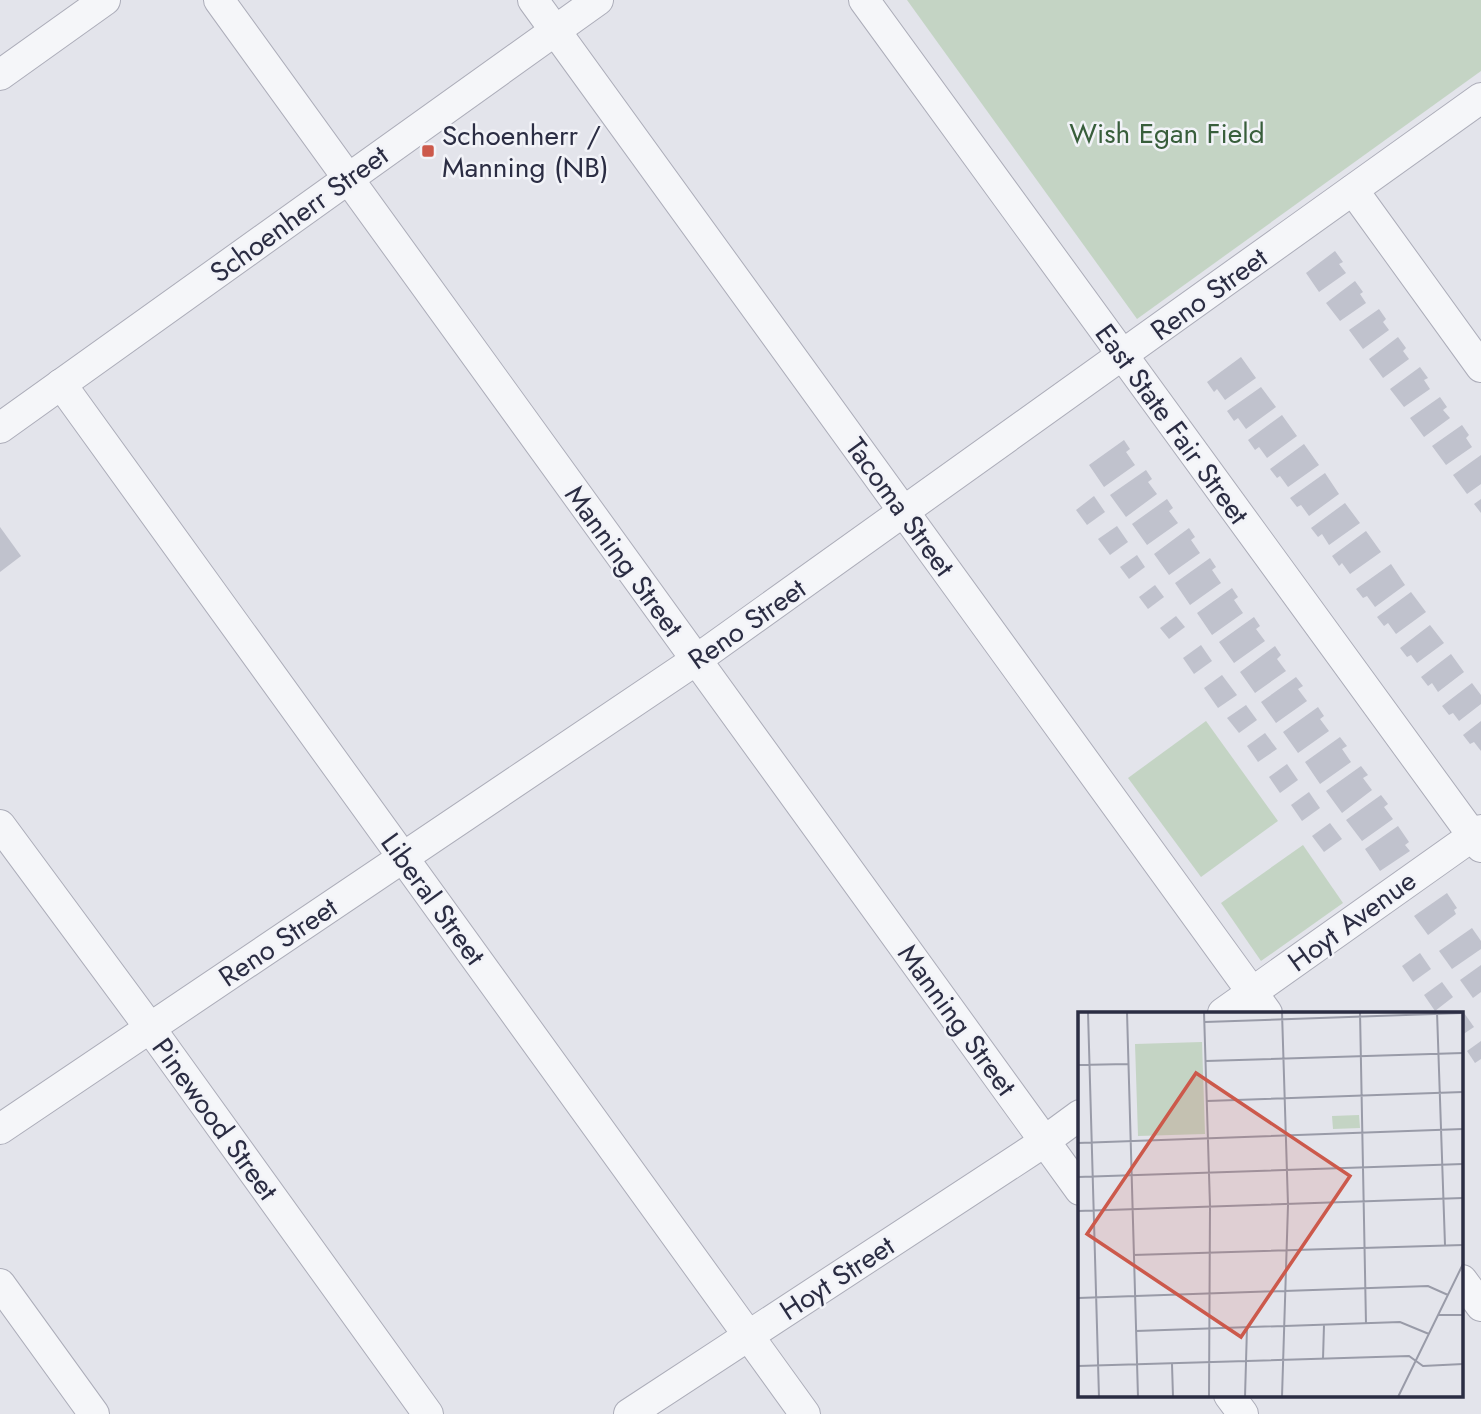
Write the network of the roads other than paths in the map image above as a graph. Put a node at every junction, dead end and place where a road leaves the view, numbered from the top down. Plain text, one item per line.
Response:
1 (105, 0) edge
2 (219, 0) edge
3 (533, 0) edge
4 (598, 0) edge
5 (864, 0) edge
6 (555, 31) junction
7 (0, 75) edge
8 (1481, 98) edge
9 (347, 180) junction
10 (1353, 190) junction
11 (1122, 356) junction
12 (1481, 367) edge
13 (61, 384) junction
14 (0, 428) edge
15 (904, 512) junction
16 (696, 660) junction
17 (0, 825) edge
18 (1478, 838) edge
19 (404, 858) junction
20 (1260, 1003) edge
21 (1227, 1012) edge
22 (150, 1028) junction
23 (1078, 1116) edge
24 (0, 1129) edge
25 (1045, 1140) junction
26 (1078, 1187) edge
27 (1464, 1283) edge
28 (0, 1284) edge
29 (1481, 1306) edge
30 (748, 1336) junction
31 (1230, 1396) edge
32 (92, 1413) edge
33 (428, 1414) edge
34 (629, 1414) edge
35 (805, 1414) edge
36 (1243, 1414) edge

1 - 7 street
2 - 9 street, Manning Street
3 - 6 street, Tacoma Street
4 - 6 street, Schoenherr Street
5 - 11 street, East State Fair Street
6 - 9 street, Schoenherr Street
6 - 15 street, Tacoma Street
8 - 10 street, Reno Street
9 - 13 street, Schoenherr Street
9 - 16 street, Manning Street
10 - 11 street, Reno Street
10 - 12 street
11 - 15 street, Reno Street
11 - 18 street, East State Fair Street
13 - 14 street, Schoenherr Street
13 - 19 street, Liberal Street
15 - 16 street, Reno Street
15 - 20 street, Tacoma Street
16 - 19 street, Reno Street
16 - 25 street, Manning Street
17 - 22 street, Pinewood Street
18 - 20 street, Hoyt Avenue
19 - 22 street, Reno Street
19 - 30 street, Liberal Street
20 - 21 street, Hoyt Avenue
22 - 24 street, Reno Street
22 - 33 street, Pinewood Street
23 - 25 street
25 - 26 street, Manning Street
25 - 30 street, Hoyt Street
27 - 29 street
28 - 32 street
30 - 34 street, Hoyt Street
30 - 35 street, Liberal Street
31 - 36 street

